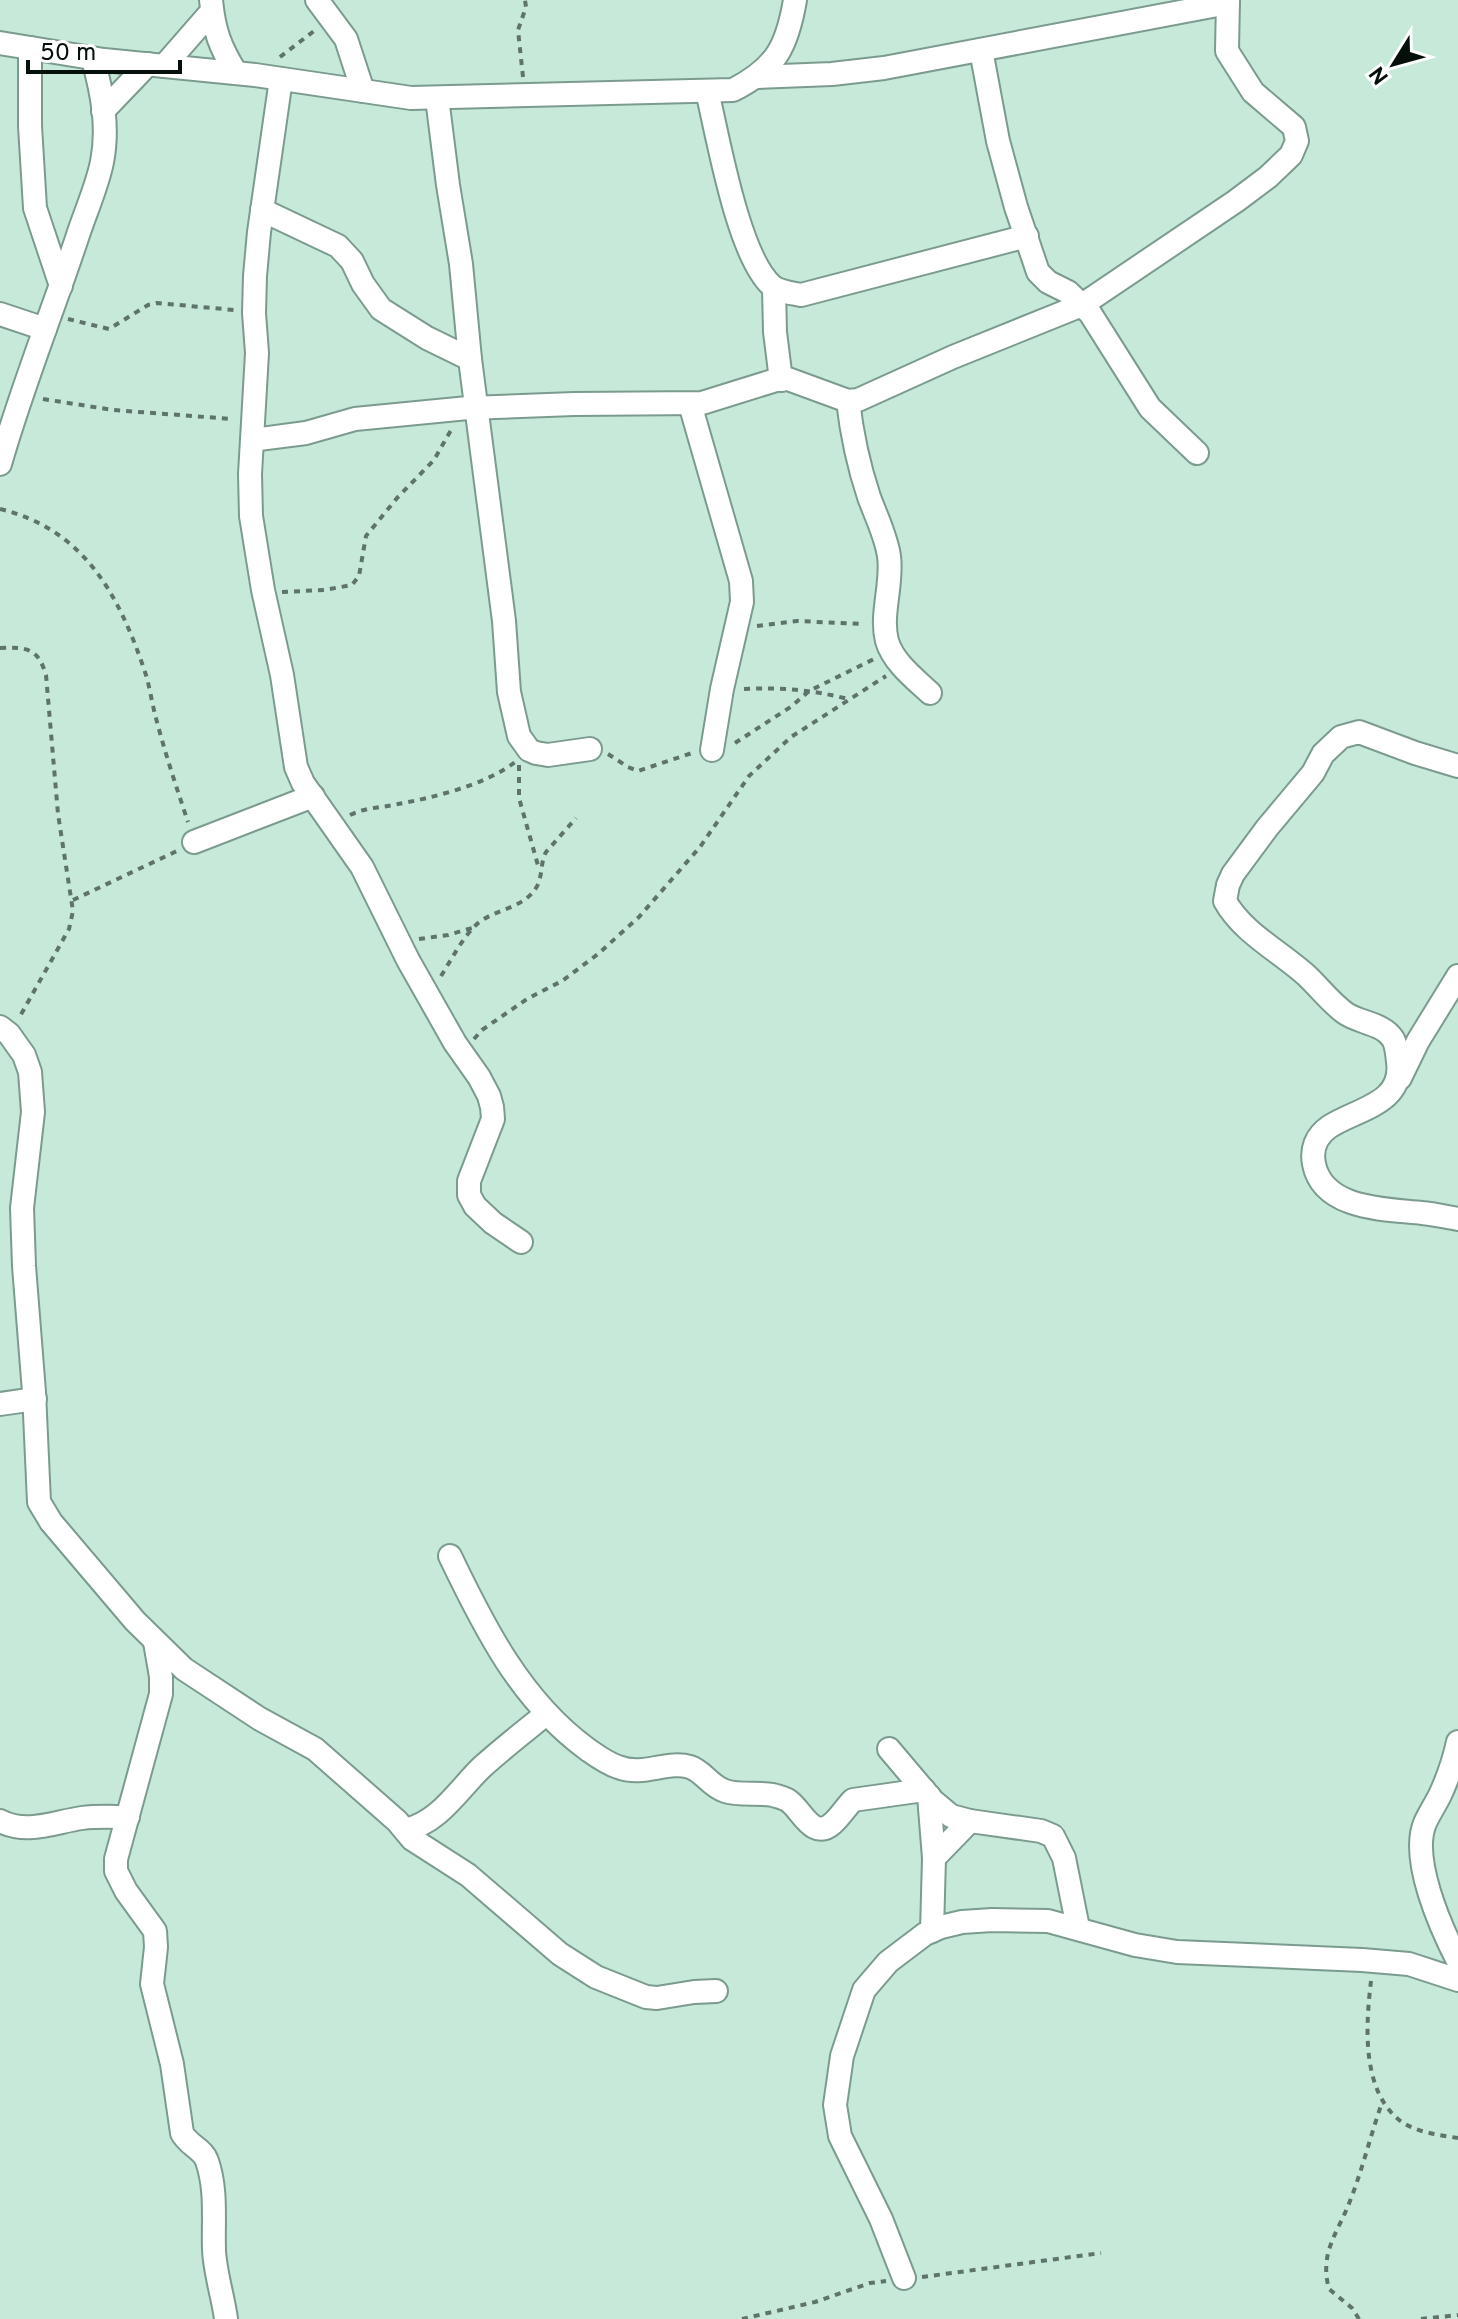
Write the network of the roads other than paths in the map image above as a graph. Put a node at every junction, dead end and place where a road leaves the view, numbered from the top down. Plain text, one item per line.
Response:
1 (795, 0) edge
2 (1228, 2) edge
3 (212, 6) edge
4 (324, 8) edge
5 (217, 37) junction
6 (0, 43) edge
7 (781, 47) junction
8 (30, 48) junction
9 (981, 50) junction
10 (93, 59) junction
11 (156, 65) junction
12 (211, 70) junction
13 (246, 74) junction
14 (801, 76) junction
15 (758, 77) junction
16 (281, 79) junction
17 (363, 91) junction
18 (707, 91) junction
19 (437, 98) junction
20 (103, 111) junction
21 (262, 210) junction
22 (1027, 236) junction
23 (61, 286) junction
24 (774, 288) junction
25 (1082, 305) junction
26 (0, 314) edge
27 (47, 322) junction
28 (470, 359) junction
29 (781, 380) junction
30 (848, 401) junction
31 (690, 404) junction
32 (472, 408) junction
33 (252, 430) junction
34 (1197, 453) dead end
35 (0, 464) edge
36 (930, 693) dead end
37 (590, 749) road end
38 (712, 750) road end
39 (1458, 766) edge
40 (313, 796) junction
41 (194, 842) road end
42 (1458, 976) edge
43 (5, 1030) edge
44 (1400, 1078) junction
45 (1458, 1219) edge
46 (521, 1242) dead end
47 (35, 1399) junction
48 (0, 1404) edge
49 (450, 1556) dead end
50 (155, 1642) junction
51 (546, 1714) junction
52 (1458, 1742) edge
53 (889, 1749) dead end
54 (926, 1793) junction
55 (128, 1817) junction
56 (0, 1821) edge
57 (970, 1821) junction
58 (405, 1830) junction
59 (934, 1858) junction
60 (1078, 1928) junction
61 (932, 1931) junction
62 (1458, 1961) edge
63 (1458, 1980) edge
64 (716, 1991) dead end
65 (904, 2278) dead end
66 (226, 2319) edge

1 - 7 street
2 - 9 street
2 - 25 street
3 - 5 street
3 - 11 street
4 - 17 street
5 - 12 street
5 - 13 street
6 - 8 street
7 - 14 street
7 - 15 street
8 - 10 street
8 - 23 street
9 - 14 street
9 - 22 street
10 - 11 street
10 - 20 street
11 - 12 street
11 - 20 street
12 - 13 street
13 - 16 street
14 - 15 street
15 - 18 street
16 - 17 street
16 - 21 street
17 - 19 street
18 - 19 street
18 - 24 street
19 - 28 street
20 - 23 street
21 - 28 street
21 - 33 street
22 - 24 street
22 - 25 street
23 - 27 street
24 - 29 street
25 - 30 street
25 - 34 street
26 - 27 street
27 - 35 street
28 - 32 street
29 - 30 street
29 - 31 street
30 - 36 street
31 - 32 street
31 - 38 street
32 - 33 street
32 - 37 street
33 - 40 street
39 - 44 street
40 - 41 street
40 - 46 street
42 - 44 street
43 - 47 street
44 - 45 street
47 - 48 street
47 - 50 street
49 - 51 street
50 - 55 street
50 - 58 street
51 - 54 street
51 - 58 street
52 - 62 street
53 - 54 street
54 - 57 street
54 - 59 street
55 - 56 street
55 - 66 street
57 - 59 street
57 - 60 street
58 - 64 street
59 - 61 street
60 - 61 street
60 - 63 street
61 - 65 street

